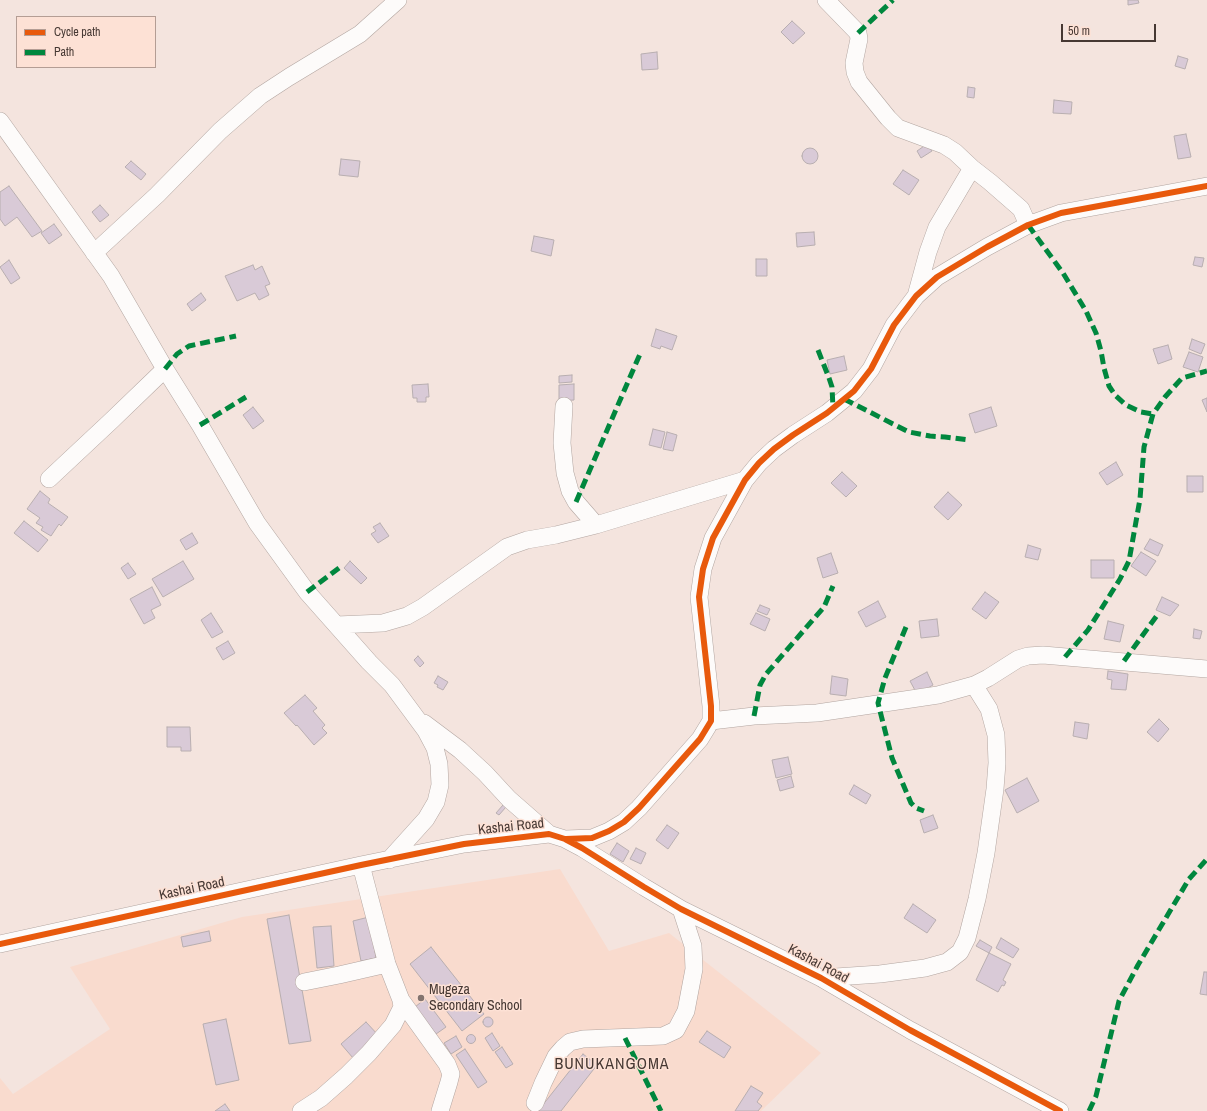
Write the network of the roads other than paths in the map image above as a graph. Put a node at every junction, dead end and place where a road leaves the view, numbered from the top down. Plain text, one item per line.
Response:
1 (398, 0) edge
2 (826, 0) edge
3 (0, 121) edge
4 (972, 168) junction
5 (1207, 186) edge
6 (1028, 225) junction
7 (94, 253) junction
8 (916, 296) junction
9 (165, 369) junction
10 (564, 406) dead end
11 (48, 479) dead end
12 (745, 480) junction
13 (596, 525) junction
14 (337, 625) junction
15 (1207, 669) edge
16 (974, 685) junction
17 (416, 717) junction
18 (711, 721) junction
19 (557, 837) junction
20 (390, 860) junction
21 (361, 865) junction
22 (681, 909) junction
23 (0, 944) edge
24 (387, 964) junction
25 (821, 978) junction
26 (304, 982) dead end
27 (401, 1000) junction
28 (535, 1103) dead end
29 (301, 1111) edge
30 (440, 1111) edge
31 (1060, 1111) edge

1 - 7 street
2 - 4 street
3 - 7 street
4 - 6 street
4 - 8 street
5 - 6 street
6 - 8 street
7 - 9 street
8 - 12 street
9 - 11 street
9 - 14 street
10 - 13 street
12 - 13 street
12 - 18 street
13 - 14 street
14 - 17 street
15 - 16 street
16 - 18 street
16 - 25 street
17 - 19 street
17 - 20 street
18 - 19 street
19 - 20 street, Kashai Road
19 - 22 street, Kashai Road
20 - 21 street, Kashai Road
21 - 23 street, Kashai Road
21 - 24 street
22 - 25 street, Kashai Road
22 - 28 street
24 - 26 street
24 - 27 street
25 - 31 street, Kashai Road
27 - 29 street
27 - 30 street

